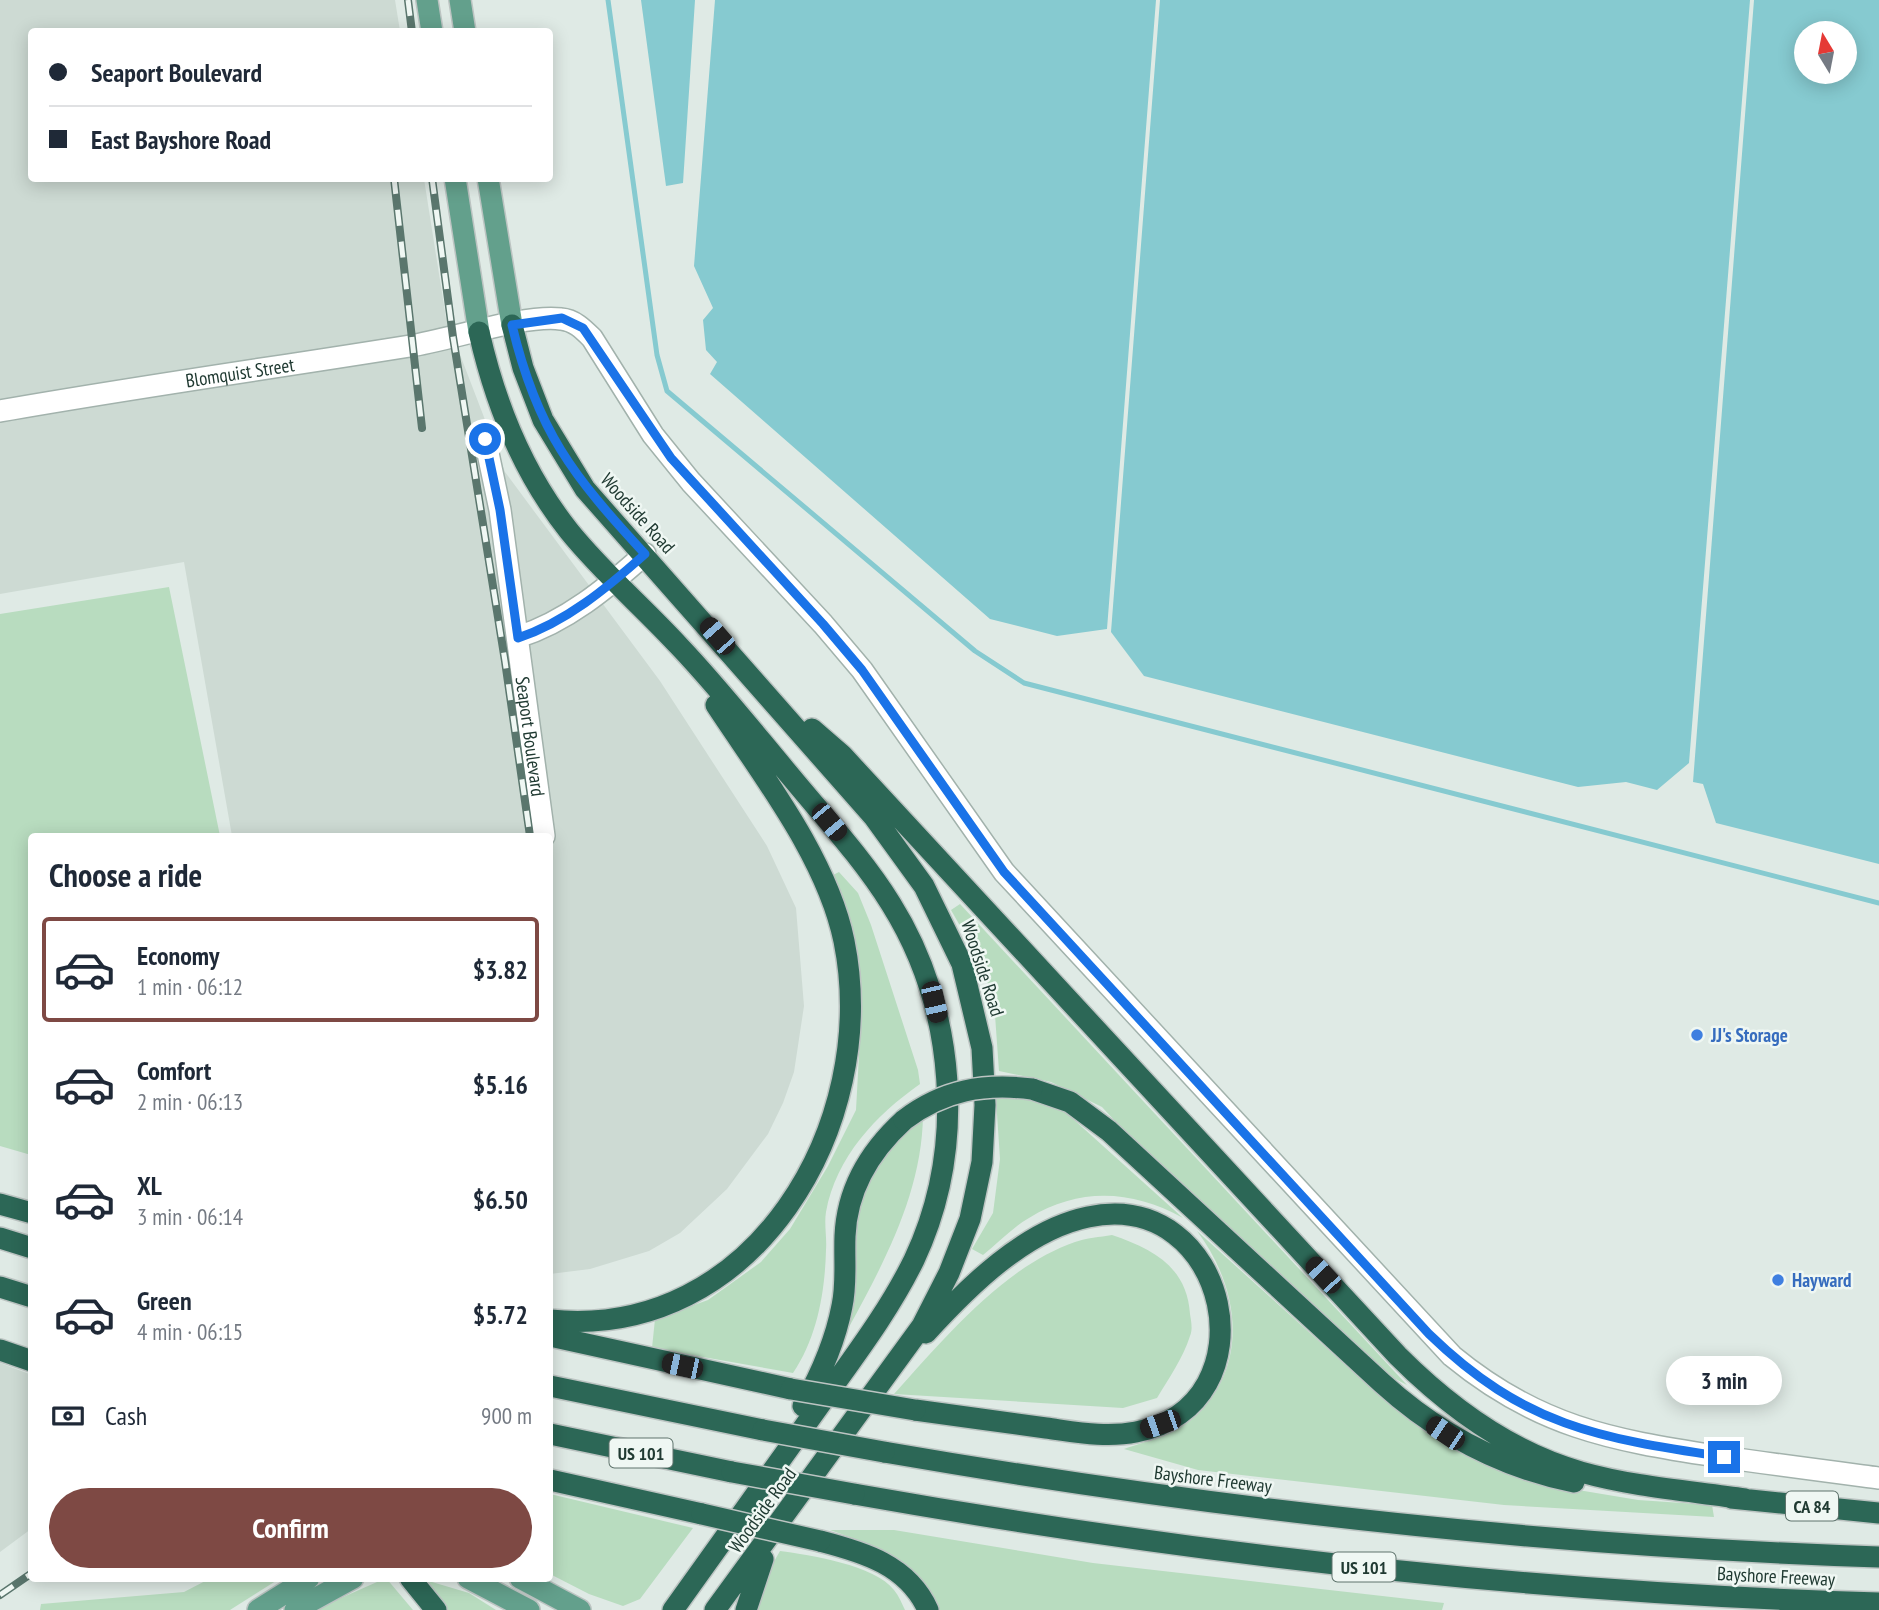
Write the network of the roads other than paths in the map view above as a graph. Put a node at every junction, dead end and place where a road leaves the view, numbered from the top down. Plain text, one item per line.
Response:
1 (427, 0) edge
2 (460, 0) edge
3 (431, 28) edge
4 (464, 28) edge
5 (456, 182) edge
6 (489, 182) edge
7 (512, 325) junction
8 (479, 332) junction
9 (0, 411) edge
10 (485, 439) dead end
11 (645, 554) junction
12 (617, 579) junction
13 (654, 618) junction
14 (518, 638) junction
15 (753, 677) junction
16 (544, 833) edge
17 (0, 1204) edge
18 (28, 1212) edge
19 (0, 1238) edge
20 (28, 1247) edge
21 (0, 1287) edge
22 (28, 1296) edge
23 (553, 1320) edge
24 (0, 1337) edge
25 (553, 1337) edge
26 (28, 1344) edge
27 (0, 1350) edge
28 (28, 1360) edge
29 (553, 1387) edge
30 (875, 1393) junction
31 (553, 1435) edge
32 (1879, 1478) edge
33 (553, 1481) edge
34 (1745, 1499) junction
35 (1879, 1513) edge
36 (782, 1522) junction
37 (725, 1537) junction
38 (1879, 1557) edge
39 (303, 1582) edge
40 (346, 1582) edge
41 (413, 1582) edge
42 (476, 1582) edge
43 (528, 1582) edge
44 (1879, 1603) edge
45 (432, 1605) edge
46 (258, 1610) edge
47 (295, 1610) edge
48 (529, 1610) edge
49 (580, 1610) edge
50 (673, 1610) edge
51 (715, 1610) edge
52 (746, 1610) edge
53 (928, 1610) edge

1 - 3 main road
2 - 4 main road
5 - 8 main road
6 - 7 main road
7 - 8 street, Blomquist Street
7 - 11 highway, Woodside Road
7 - 32 street, Blomquist Street
8 - 9 street, Blomquist Street
8 - 12 highway, Woodside Road
10 - 14 street, Seaport Boulevard
11 - 12 street
11 - 15 highway, Woodside Road
12 - 13 highway, Woodside Road
12 - 14 street
13 - 23 highway
13 - 37 highway, Woodside Road
14 - 16 street, Seaport Boulevard
15 - 30 highway, Woodside Road
15 - 34 highway
17 - 18 highway
19 - 20 highway
21 - 22 highway
24 - 26 highway
25 - 30 highway, bridge
27 - 28 highway
29 - 38 highway, Bayshore Freeway / US 101, bridge
30 - 36 highway, Woodside Road
31 - 44 highway, Bayshore Freeway / US 101, bridge
33 - 53 highway, bridge
34 - 35 highway, CA 84
34 - 37 highway, bridge
36 - 51 highway, Woodside Road
36 - 52 highway
37 - 50 highway, Woodside Road
39 - 46 main road
40 - 47 main road
41 - 45 highway
42 - 48 main road
43 - 49 main road

